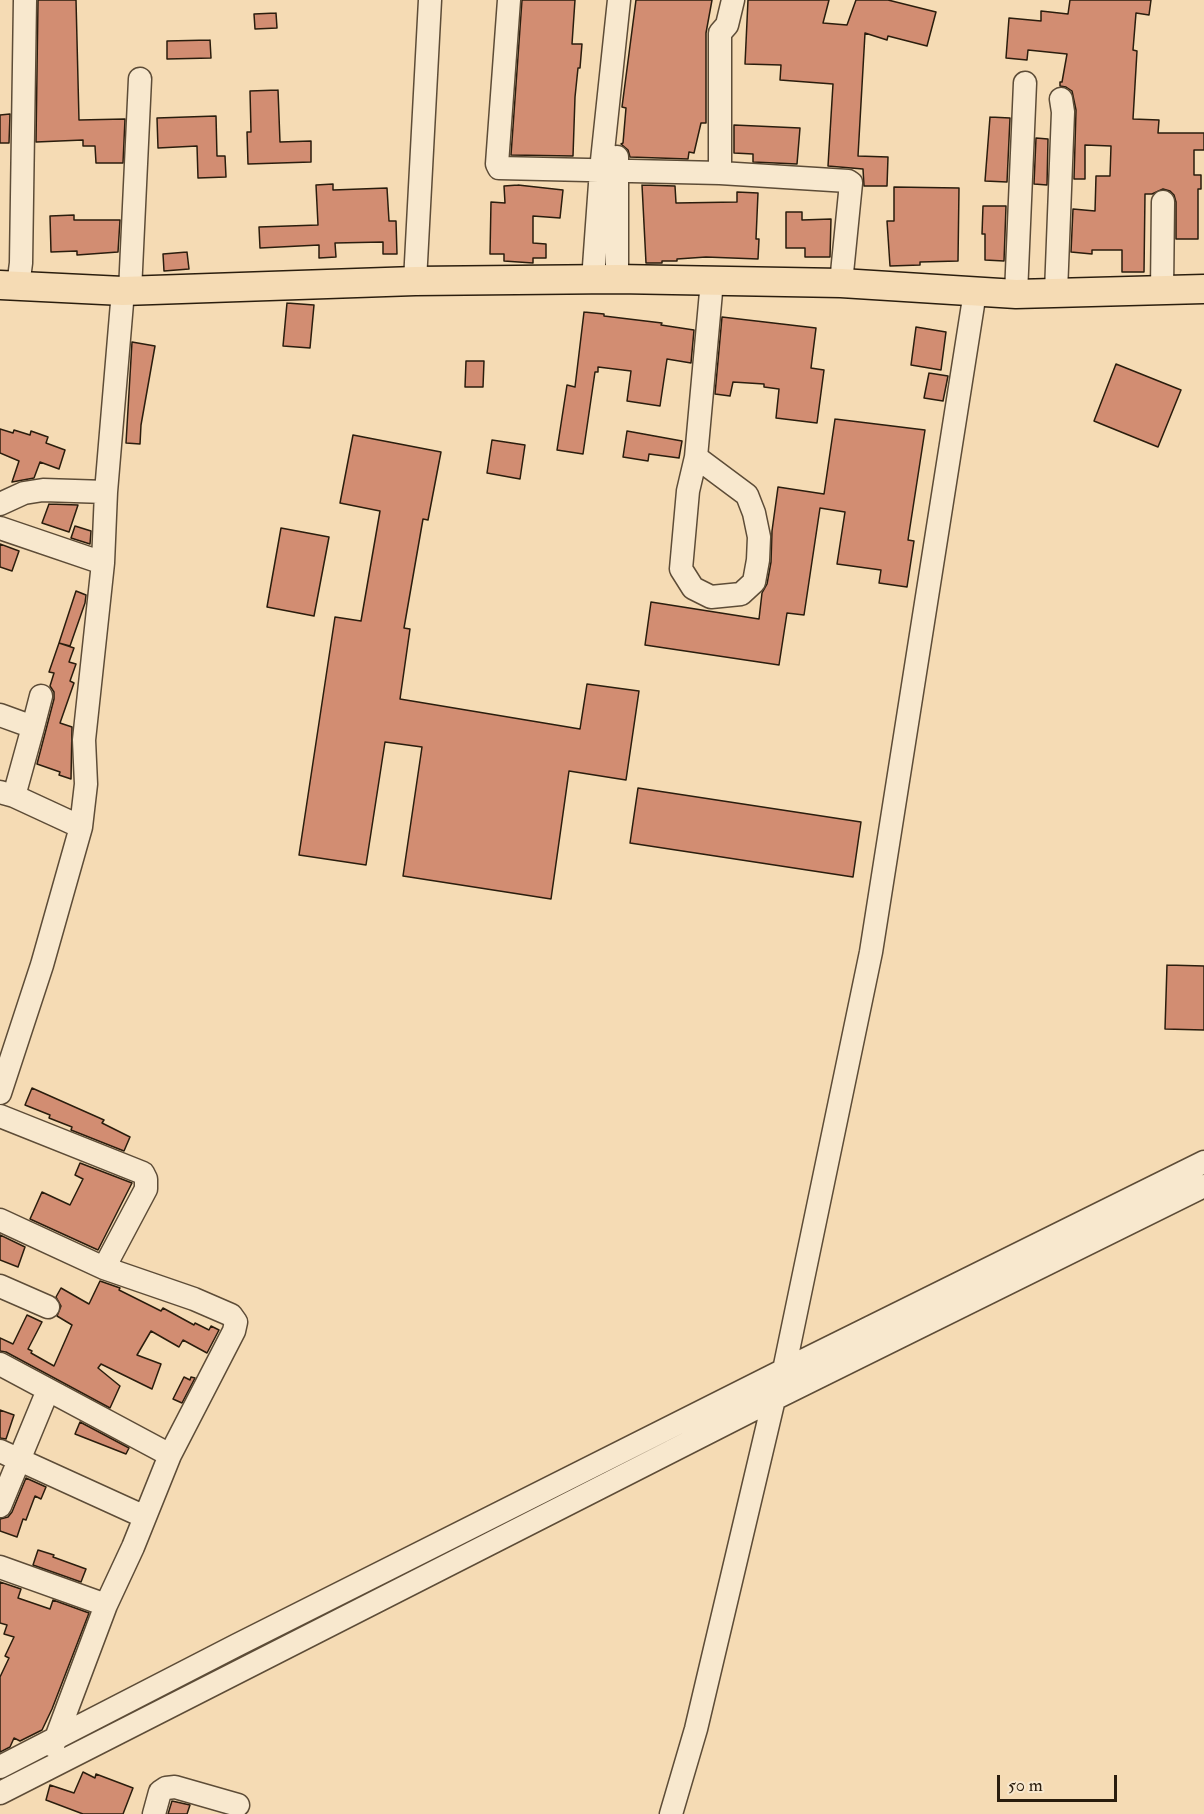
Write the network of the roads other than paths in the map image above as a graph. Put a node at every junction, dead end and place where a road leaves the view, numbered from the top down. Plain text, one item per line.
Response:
1 (25, 0) edge
2 (430, 0) edge
3 (509, 0) edge
4 (619, 0) edge
5 (632, 0) edge
6 (733, 0) edge
7 (140, 79) dead end
8 (1025, 83) dead end
9 (1061, 99) dead end
10 (608, 170) junction
11 (720, 173) junction
12 (1163, 202) dead end
13 (605, 280) junction
14 (415, 281) junction
15 (712, 281) junction
16 (841, 283) junction
17 (9, 286) edge
18 (1204, 289) edge
19 (1162, 290) junction
20 (126, 291) junction
21 (975, 292) junction
22 (1056, 292) junction
23 (1017, 294) junction
24 (696, 457) junction
25 (106, 492) junction
26 (0, 504) edge
27 (0, 528) edge
28 (103, 563) junction
29 (41, 696) dead end
30 (0, 715) edge
31 (33, 727) junction
32 (7, 794) edge
33 (81, 827) junction
34 (0, 1093) edge
35 (0, 1116) edge
36 (1204, 1162) edge
37 (1204, 1186) edge
38 (0, 1220) edge
39 (104, 1268) junction
40 (0, 1286) edge
41 (48, 1307) dead end
42 (0, 1364) edge
43 (784, 1370) junction
44 (48, 1390) junction
45 (774, 1399) junction
46 (10, 1455) edge
47 (170, 1455) junction
48 (0, 1506) edge
49 (145, 1518) junction
50 (0, 1567) edge
51 (106, 1605) junction
52 (56, 1740) junction
53 (0, 1767) edge
54 (44, 1771) junction
55 (0, 1793) edge
56 (238, 1805) dead end
57 (154, 1814) edge
58 (671, 1814) edge

1 - 17 street
2 - 14 street
3 - 10 street
4 - 10 street
5 - 10 street
6 - 11 street
7 - 20 street
8 - 23 street
9 - 22 street
10 - 11 street
10 - 13 street
11 - 16 street
12 - 19 street
13 - 14 main road
13 - 15 main road
14 - 20 main road
15 - 16 main road
15 - 24 street
16 - 21 main road
17 - 20 main road
18 - 19 main road
19 - 22 main road
20 - 25 street
21 - 23 main road
21 - 43 street
22 - 23 main road
24 - 24 street
25 - 26 street
25 - 28 street
27 - 28 street
28 - 33 street
29 - 31 street
30 - 31 street
31 - 32 street
32 - 33 street
33 - 34 street
35 - 39 street
36 - 43 street
37 - 45 street
38 - 39 street
39 - 47 street
40 - 41 street
42 - 44 street
43 - 45 street
43 - 52 street
44 - 46 street
44 - 47 street
45 - 54 street
45 - 58 street
46 - 48 street
46 - 49 street
47 - 49 street
49 - 51 street
50 - 51 street
51 - 52 street
52 - 53 street
52 - 54 street
54 - 55 street
56 - 57 street

